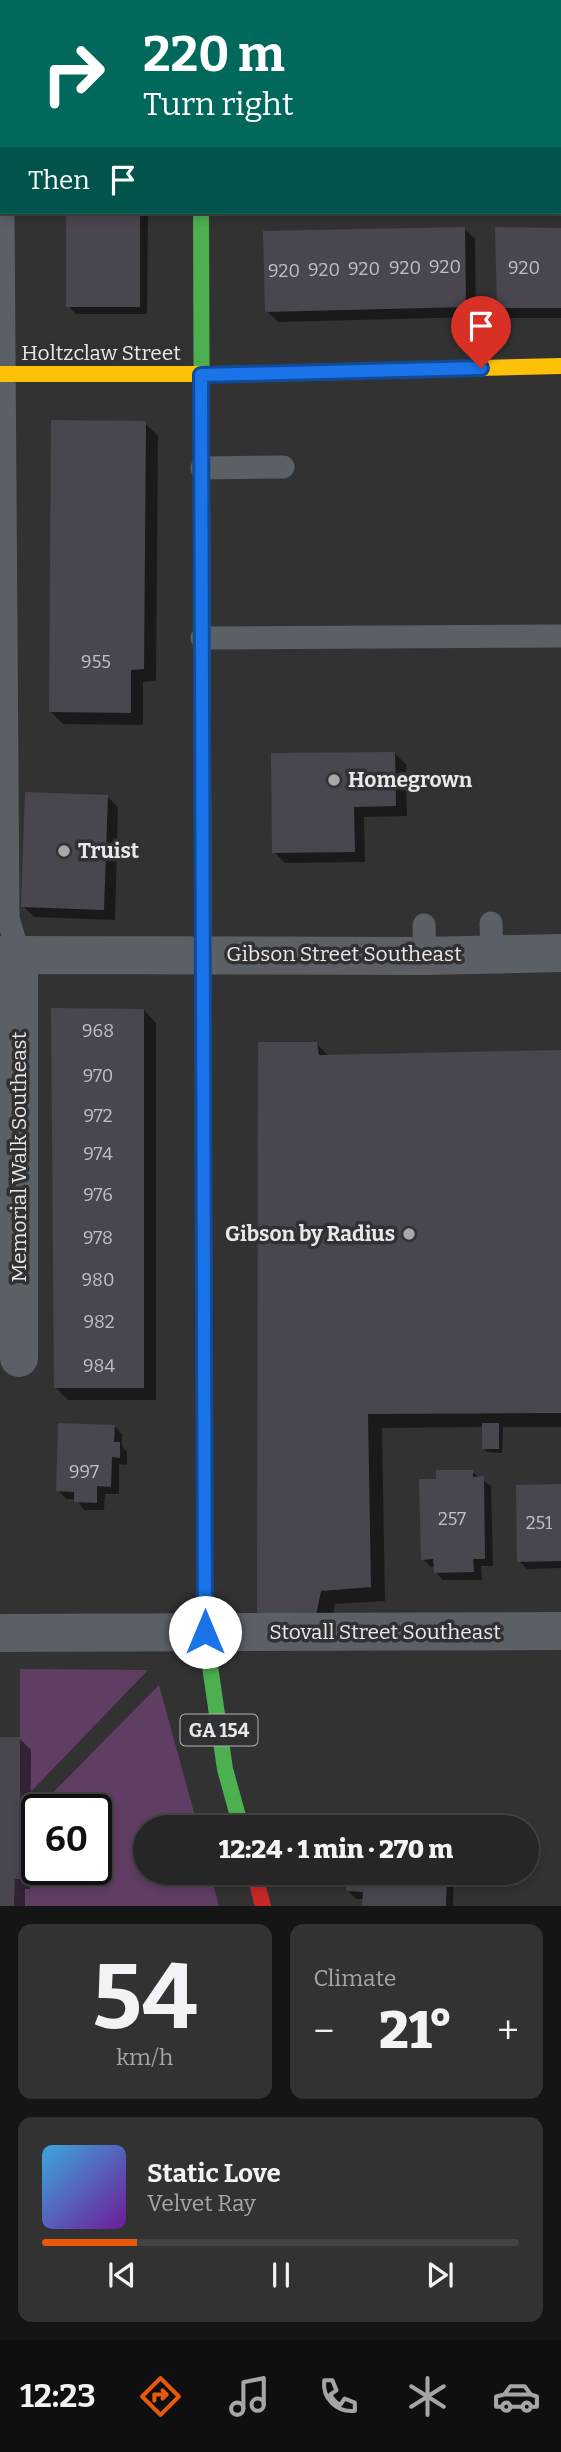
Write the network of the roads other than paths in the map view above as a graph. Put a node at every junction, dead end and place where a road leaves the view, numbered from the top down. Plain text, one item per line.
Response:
1 (3, 214) edge
2 (201, 214) edge
3 (561, 366) edge
4 (2, 374) edge
5 (201, 375) junction
6 (283, 467) dead end
7 (202, 468) junction
8 (561, 636) edge
9 (202, 638) junction
10 (3, 746) edge
11 (561, 953) edge
12 (203, 954) junction
13 (10, 955) edge
14 (10, 1136) edge
15 (19, 1358) dead end
16 (205, 1632) junction
17 (561, 1632) edge
18 (0, 1633) edge
19 (238, 1815) edge
20 (257, 1885) edge
21 (263, 1906) edge

1 - 4 lane
2 - 5 main road, GA 154
3 - 5 main road, Holtzclaw Street
4 - 5 main road, Holtzclaw Street
4 - 10 lane
5 - 7 main road, GA 154
6 - 7 lane
7 - 9 main road, GA 154
8 - 9 lane
9 - 12 main road, GA 154
10 - 13 lane
11 - 12 street, Gibson Street Southeast
12 - 13 street, Gibson Street Southeast
12 - 16 main road, GA 154
13 - 14 street, Memorial Walk Southeast
14 - 15 street, Memorial Walk Southeast
16 - 17 street, Stovall Street Southeast
16 - 18 street, Stovall Street Southeast
16 - 19 main road, GA 154
20 - 21 main road

